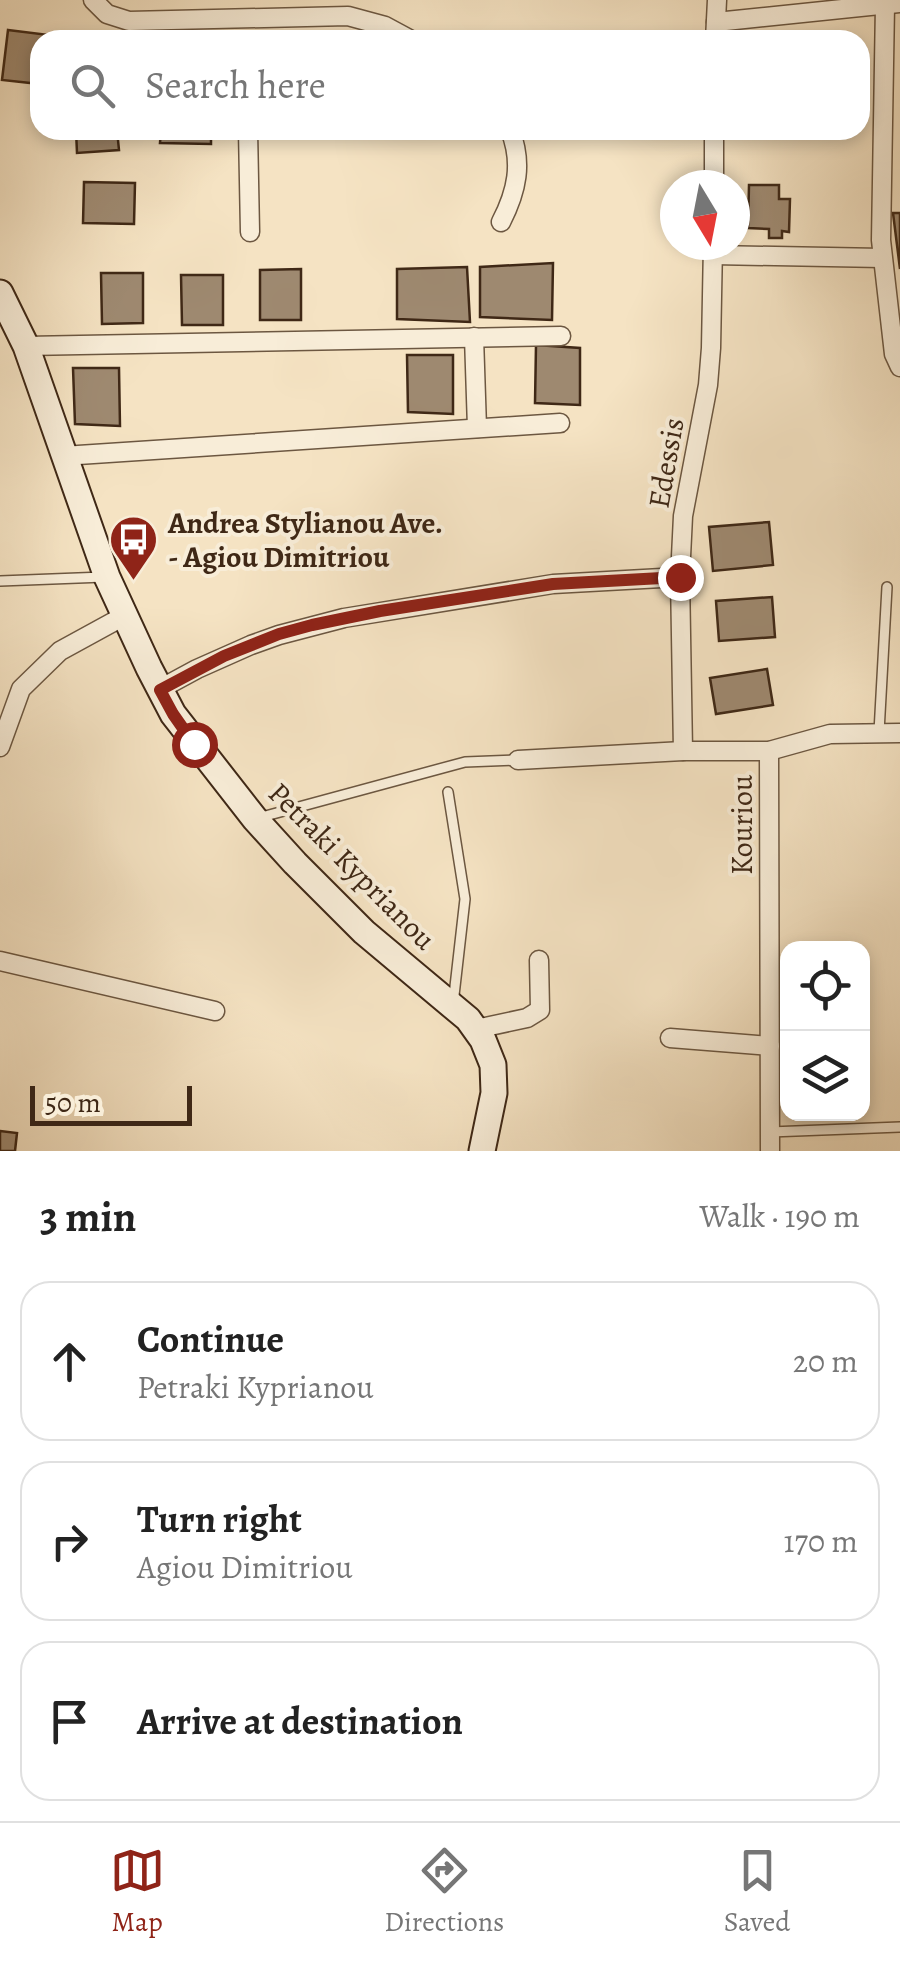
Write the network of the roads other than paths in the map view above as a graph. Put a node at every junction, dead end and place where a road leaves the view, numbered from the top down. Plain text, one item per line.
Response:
1 (93, 0) edge
2 (717, 0) edge
3 (892, 4) edge
4 (245, 18) junction
5 (246, 30) edge
6 (392, 30) edge
7 (716, 30) edge
8 (723, 30) edge
9 (248, 140) edge
10 (513, 140) edge
11 (714, 140) edge
12 (714, 170) edge
13 (900, 186) edge
14 (880, 189) junction
15 (501, 222) dead end
16 (250, 232) dead end
17 (750, 252) edge
18 (882, 258) junction
19 (713, 260) edge
20 (0, 293) edge
21 (561, 336) dead end
22 (474, 337) junction
23 (26, 346) junction
24 (900, 367) edge
25 (560, 423) dead end
26 (478, 428) junction
27 (63, 456) junction
28 (107, 576) junction
29 (680, 577) junction
30 (0, 581) edge
31 (887, 587) dead end
32 (124, 616) junction
33 (160, 690) junction
34 (878, 732) junction
35 (900, 732) edge
36 (0, 747) edge
37 (684, 751) junction
38 (770, 751) junction
39 (518, 760) joint
40 (448, 792) dead end
41 (255, 819) junction
42 (539, 960) dead end
43 (0, 961) edge
44 (453, 1006) junction
45 (215, 1011) dead end
46 (476, 1029) junction
47 (670, 1038) dead end
48 (770, 1046) junction
49 (900, 1127) edge
50 (770, 1141) edge
51 (482, 1151) edge

1 - 4 street
2 - 7 street
3 - 8 street
3 - 14 street
4 - 5 street
4 - 6 street
9 - 16 street
10 - 15 street
11 - 12 street
13 - 14 street
14 - 18 street
17 - 18 street
18 - 24 street
19 - 29 street, Edessis
20 - 23 main road, Petraki Kyprianou
21 - 22 street
22 - 23 street
22 - 26 street
23 - 27 main road, Petraki Kyprianou
25 - 26 street
26 - 27 street
27 - 28 main road, Petraki Kyprianou
28 - 30 lane
28 - 32 main road, Petraki Kyprianou
29 - 33 street
29 - 37 street, Edessis
31 - 34 lane
32 - 33 main road, Petraki Kyprianou
32 - 36 street
33 - 41 main road, Petraki Kyprianou
34 - 35 street
34 - 38 street
37 - 38 street, Kouriou
37 - 39 street, Kouriou
38 - 48 street, Kouriou
39 - 41 lane
40 - 44 lane
41 - 44 main road, Petraki Kyprianou
42 - 46 street
43 - 45 street
44 - 46 main road, Petraki Kyprianou
46 - 51 main road, Petraki Kyprianou
47 - 48 street
48 - 50 street, Kouriou
49 - 50 lane

